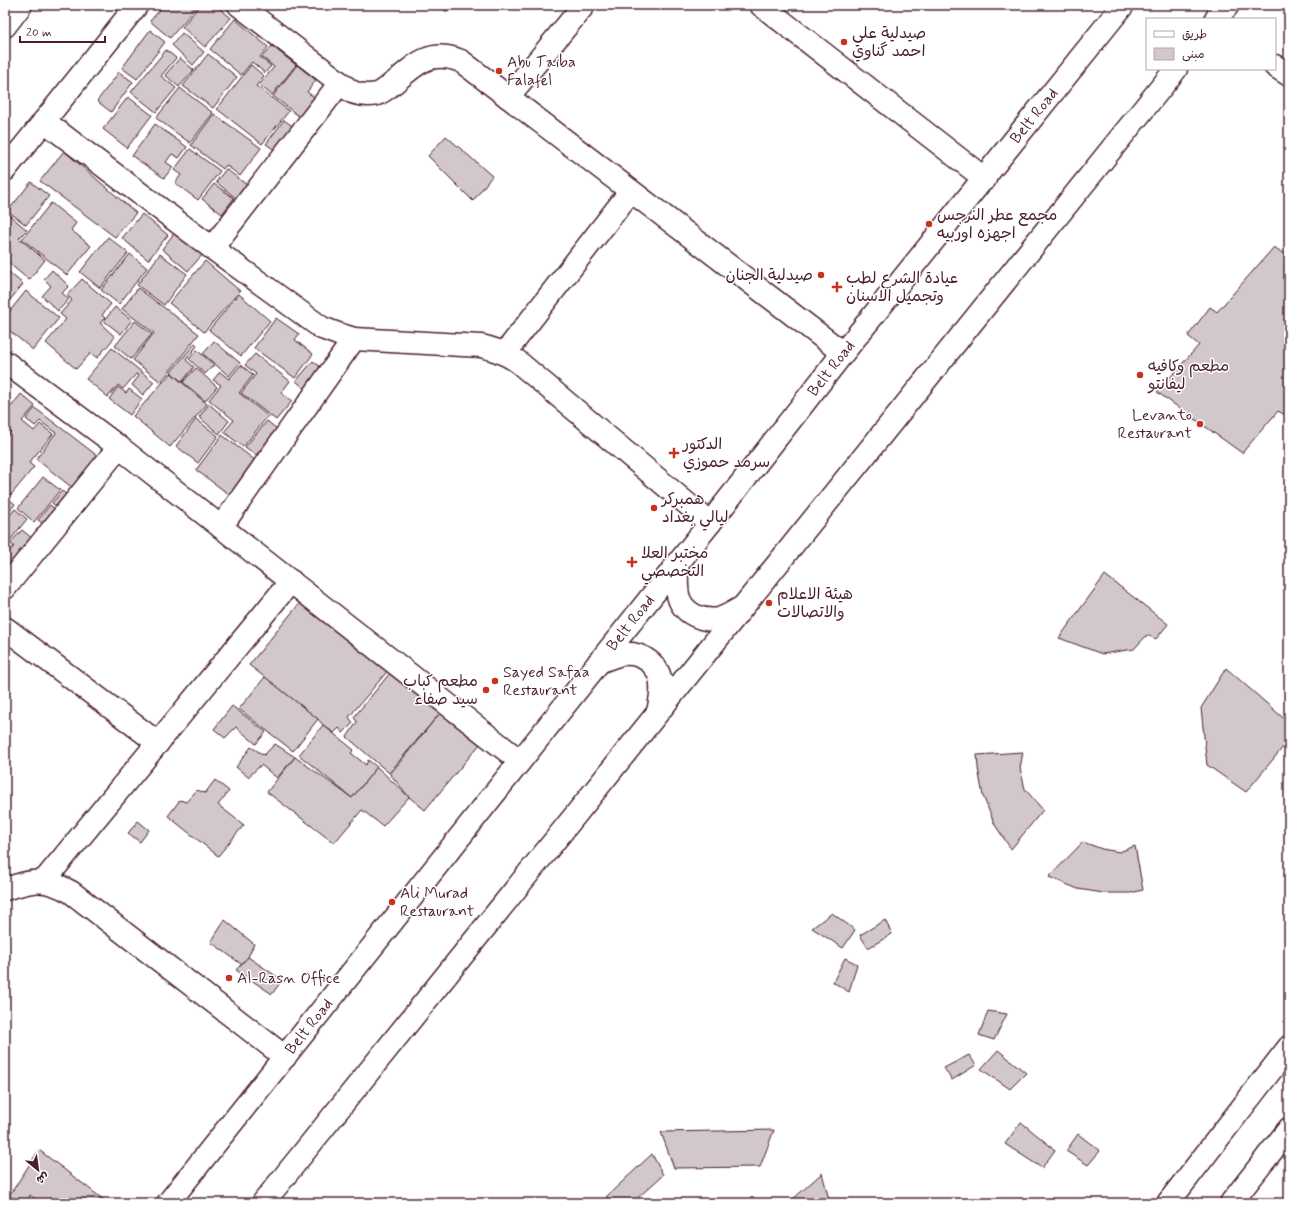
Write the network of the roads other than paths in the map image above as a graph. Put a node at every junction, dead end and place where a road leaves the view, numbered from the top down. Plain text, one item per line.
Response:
1 (21, 5) edge
2 (137, 5) edge
3 (239, 5) edge
4 (584, 5) edge
5 (762, 5) edge
6 (1123, 5) edge
7 (1228, 5) edge
8 (1217, 18) edge
9 (5, 26) edge
10 (1276, 67) edge
11 (1175, 70) edge
12 (1289, 75) edge
13 (340, 83) junction
14 (508, 97) junction
15 (44, 121) junction
16 (5, 170) edge
17 (985, 179) junction
18 (630, 192) junction
19 (212, 248) junction
20 (354, 339) junction
21 (505, 353) junction
22 (843, 353) junction
23 (5, 362) edge
24 (119, 447) junction
25 (710, 523) junction
26 (221, 527) junction
27 (677, 564) junction
28 (291, 581) junction
29 (5, 588) edge
30 (742, 608) junction
31 (5, 628) edge
32 (599, 662) junction
33 (658, 712) junction
34 (158, 743) junction
35 (520, 761) junction
36 (44, 881) junction
37 (5, 889) edge
38 (1289, 1047) edge
39 (285, 1057) junction
40 (1289, 1129) edge
41 (168, 1203) edge
42 (263, 1203) edge
43 (1168, 1203) edge
44 (1231, 1203) edge

1 - 9 street
2 - 15 street
3 - 13 street
4 - 14 street
5 - 17 street
6 - 17 street, Belt Road
7 - 8 street
10 - 12 street
11 - 30 street
13 - 14 street
13 - 19 street
14 - 18 street
15 - 16 street
15 - 19 street
17 - 22 street, Belt Road
18 - 21 street
18 - 22 street
19 - 20 street
20 - 21 street
20 - 26 street
21 - 25 street
22 - 25 street, Belt Road
23 - 24 street
24 - 26 street
24 - 29 street
25 - 27 street, Belt Road
26 - 28 street
27 - 30 street
27 - 32 street, Belt Road
28 - 34 street
28 - 35 street
30 - 33 street
31 - 34 street
32 - 33 street
32 - 35 street, Belt Road
33 - 42 street
34 - 36 street
35 - 39 street, Belt Road
36 - 37 street
36 - 39 street
38 - 43 street
39 - 41 street, Belt Road
40 - 44 street

